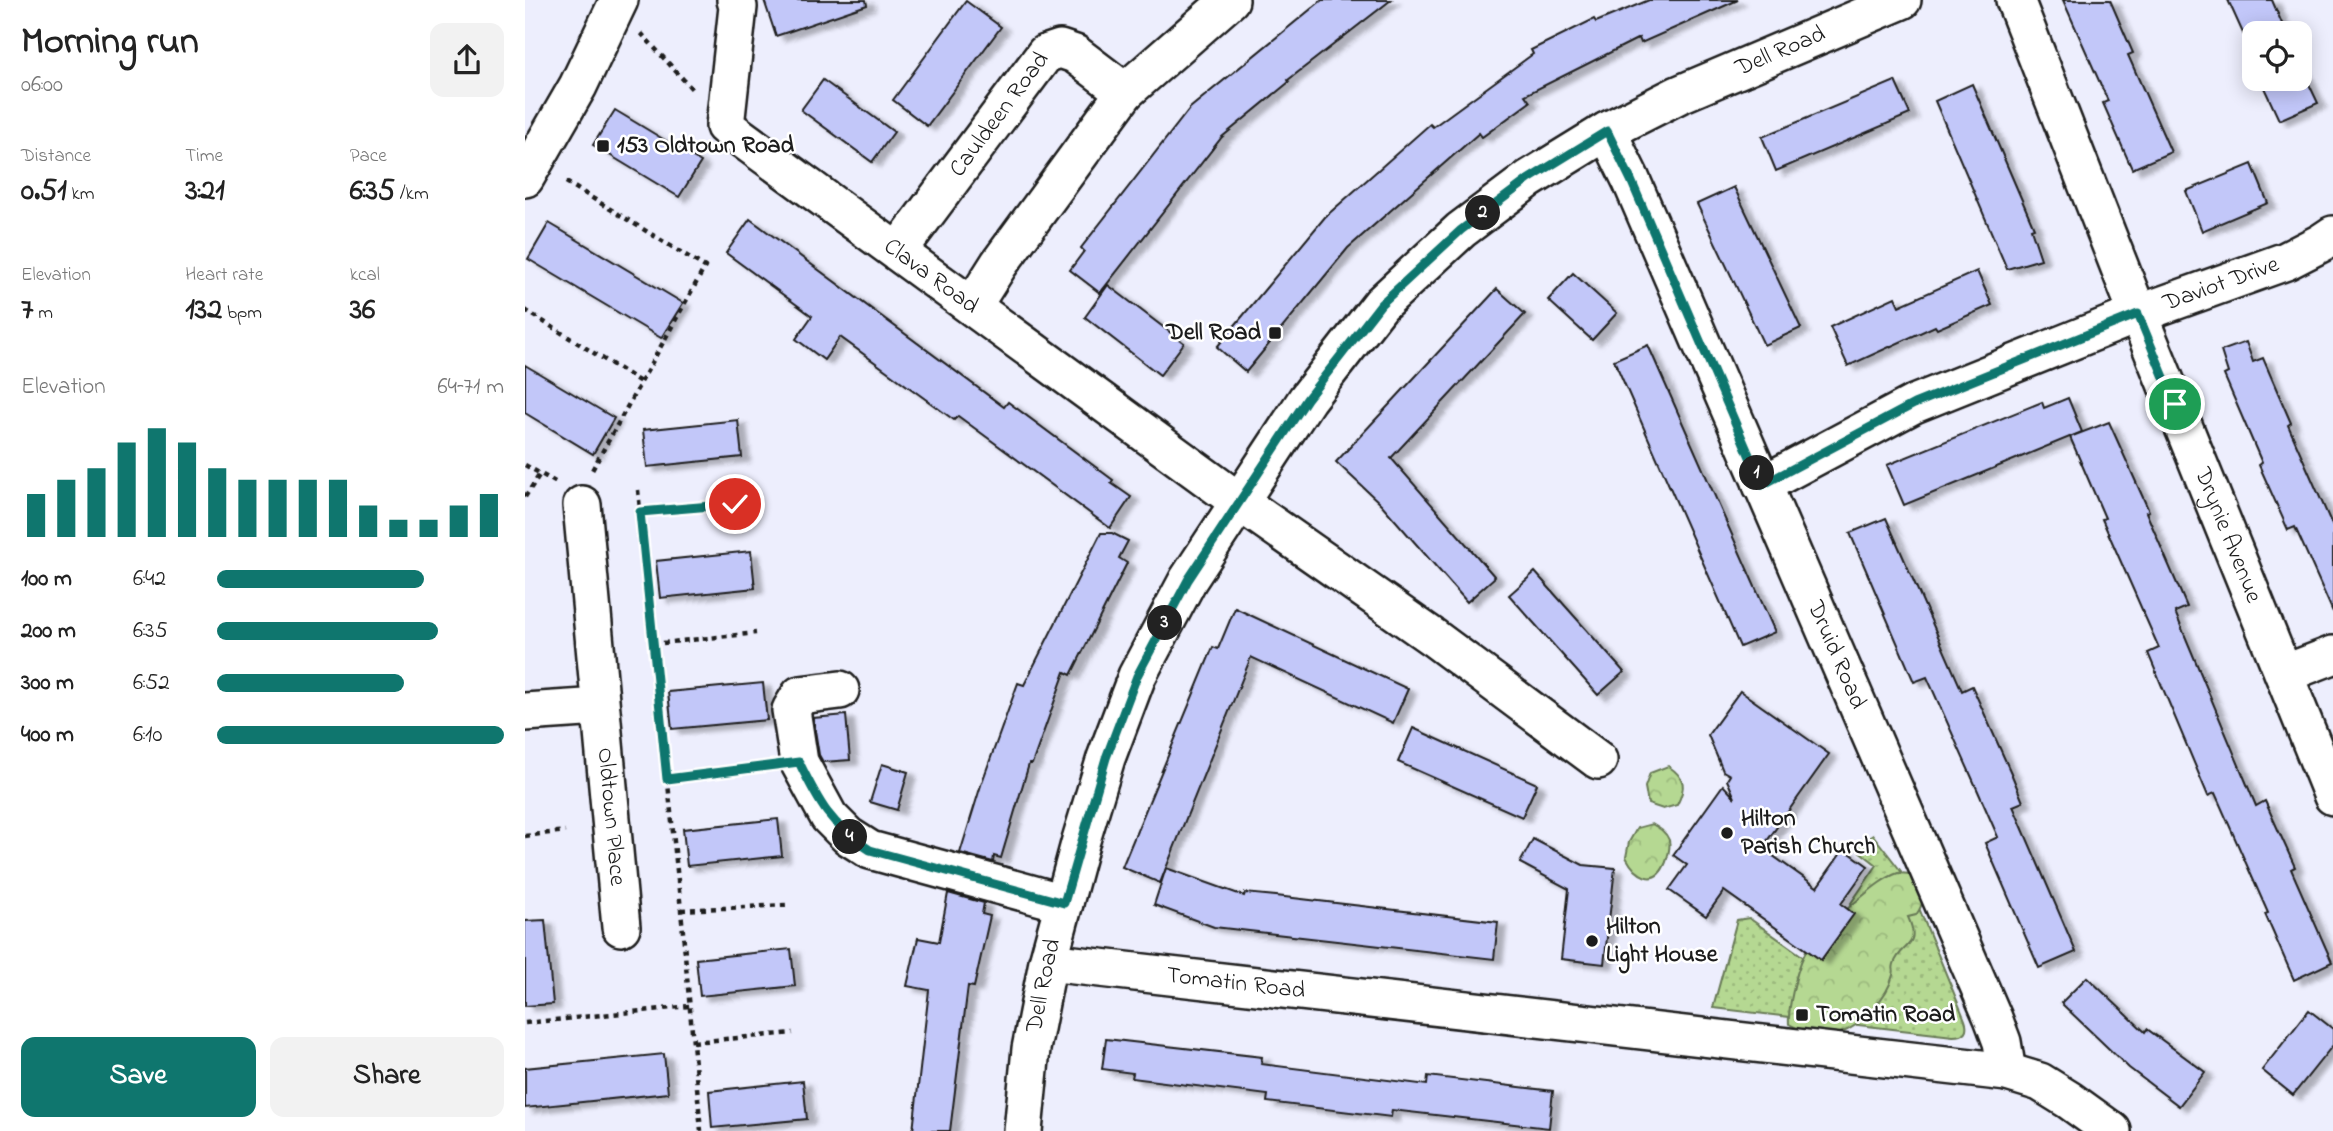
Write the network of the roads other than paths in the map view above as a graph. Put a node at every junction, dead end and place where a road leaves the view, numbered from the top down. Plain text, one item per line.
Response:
1 (736, 0) edge
2 (1230, 0) edge
3 (1902, 0) edge
4 (2015, 0) edge
5 (614, 2) edge
6 (1125, 92) junction
7 (1607, 131) junction
8 (525, 178) edge
9 (2333, 234) edge
10 (898, 251) junction
11 (973, 305) junction
12 (2138, 314) junction
13 (1762, 485) junction
14 (1238, 501) junction
15 (582, 505) road end
16 (2333, 655) edge
17 (2284, 674) junction
18 (840, 691) dead end
19 (600, 707) junction
20 (525, 712) edge
21 (1599, 759) dead end
22 (2333, 796) edge
23 (1064, 903) junction
24 (621, 927) dead end
25 (1048, 962) junction
26 (2007, 1072) junction
27 (1023, 1131) edge
28 (2112, 1131) edge

1 - 10 street, Clava Road
2 - 6 street
3 - 7 street, Dell Road
4 - 12 street, Drynie Avenue
5 - 8 street
6 - 10 street, Cauldeen Road
6 - 11 street
7 - 13 street, Druid Road
7 - 14 street, Dell Road
9 - 12 street, Daviot Drive
10 - 11 street, Clava Road
11 - 14 street, Clava Road
12 - 13 street, Daviot Drive
12 - 17 street, Drynie Avenue
13 - 26 street, Druid Road
14 - 21 street
14 - 23 street, Dell Road
15 - 19 street, Oldtown Place
16 - 17 street
17 - 22 street, Drynie Avenue
18 - 23 street
19 - 20 street
19 - 24 street, Oldtown Place
23 - 25 street, Dell Road
25 - 26 street, Tomatin Road
25 - 27 street, Dell Road
26 - 28 street

